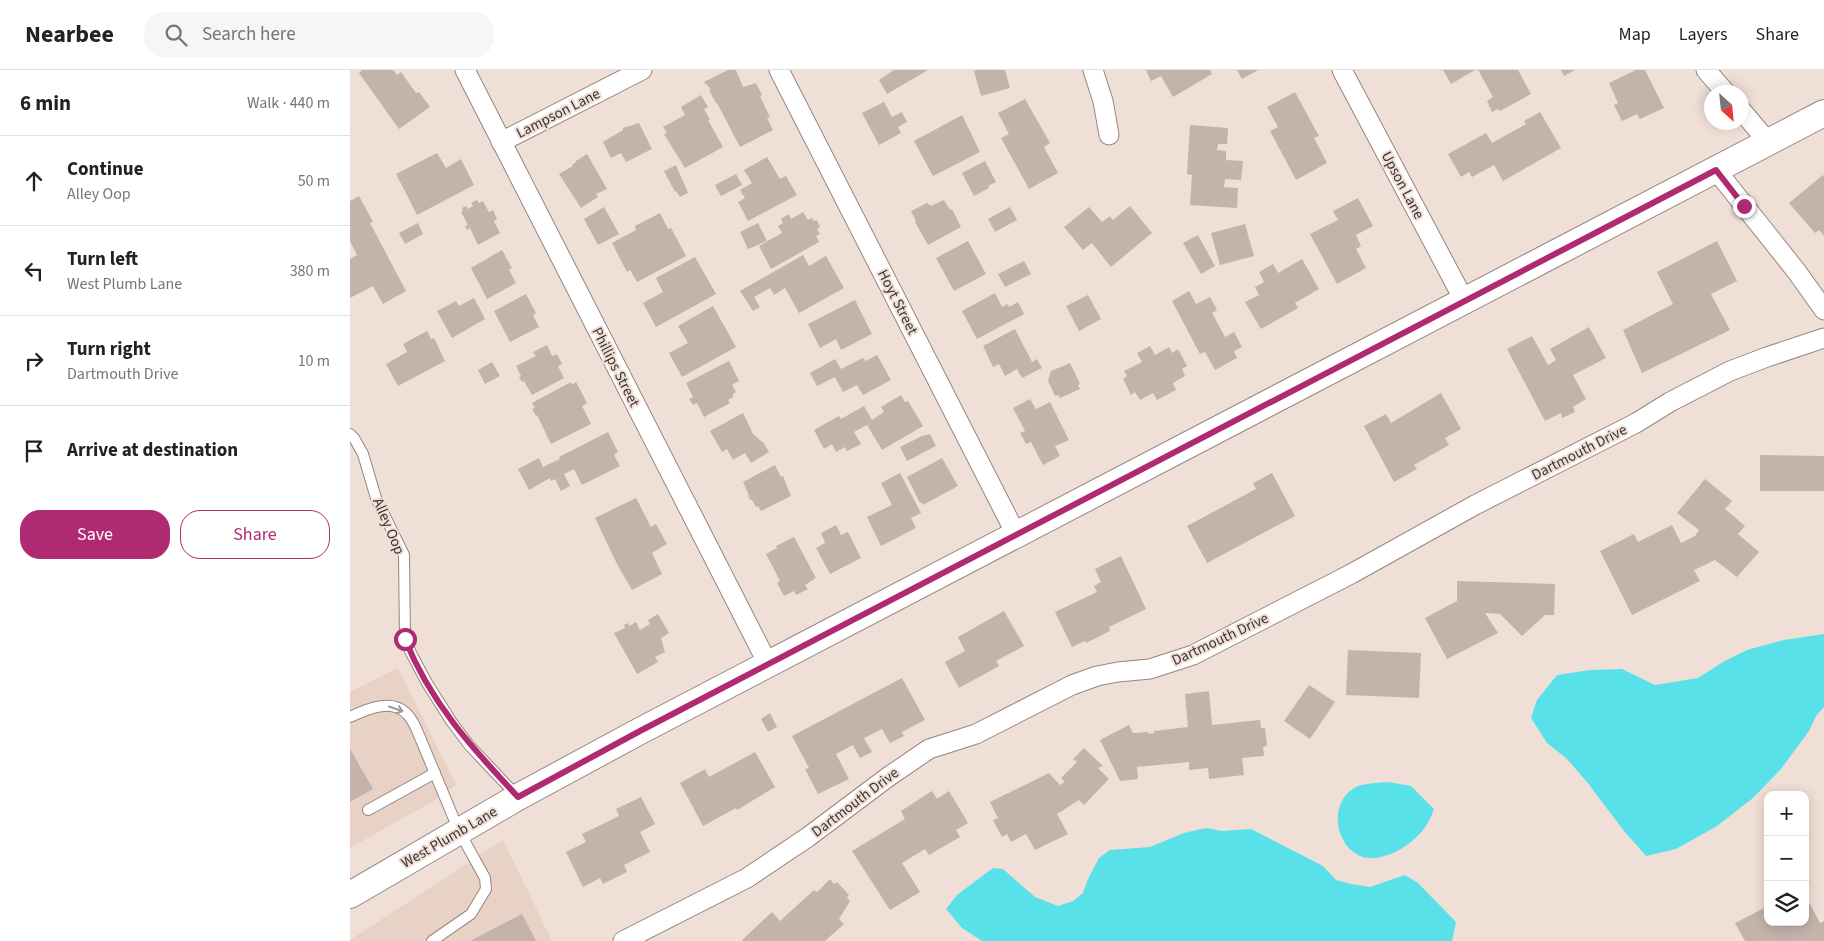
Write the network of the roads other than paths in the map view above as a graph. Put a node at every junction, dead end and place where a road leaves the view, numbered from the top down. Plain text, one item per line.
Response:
1 (465, 70) edge
2 (642, 70) edge
3 (779, 70) edge
4 (1093, 70) edge
5 (1342, 70) edge
6 (1706, 70) edge
7 (1719, 85) edge
8 (1824, 113) edge
9 (1749, 119) edge
10 (1109, 135) dead end
11 (501, 142) junction
12 (1768, 142) junction
13 (1716, 170) junction
14 (1464, 300) junction
15 (1824, 310) edge
16 (1824, 338) edge
17 (350, 434) edge
18 (1016, 534) junction
19 (768, 664) junction
20 (350, 717) edge
21 (435, 773) junction
22 (518, 797) junction
23 (368, 810) dead end
24 (459, 831) junction
25 (350, 895) edge
26 (432, 941) edge
27 (623, 941) edge

1 - 11 street, Phillips Street
2 - 11 street, Lampson Lane
3 - 18 street, Hoyt Street
4 - 10 street
5 - 14 street, Upson Lane
6 - 7 street
8 - 12 main road, West Plumb Lane
9 - 12 street
11 - 19 street, Phillips Street
12 - 13 main road, West Plumb Lane
13 - 14 main road, West Plumb Lane
13 - 15 street
14 - 18 main road, West Plumb Lane
16 - 27 street, Dartmouth Drive
17 - 22 lane, Alley Oop
18 - 19 main road, West Plumb Lane
19 - 22 main road, West Plumb Lane
20 -> 21 lane
21 - 23 lane
21 - 24 lane
22 - 24 main road, West Plumb Lane
24 - 25 main road, West Plumb Lane
24 - 26 lane

